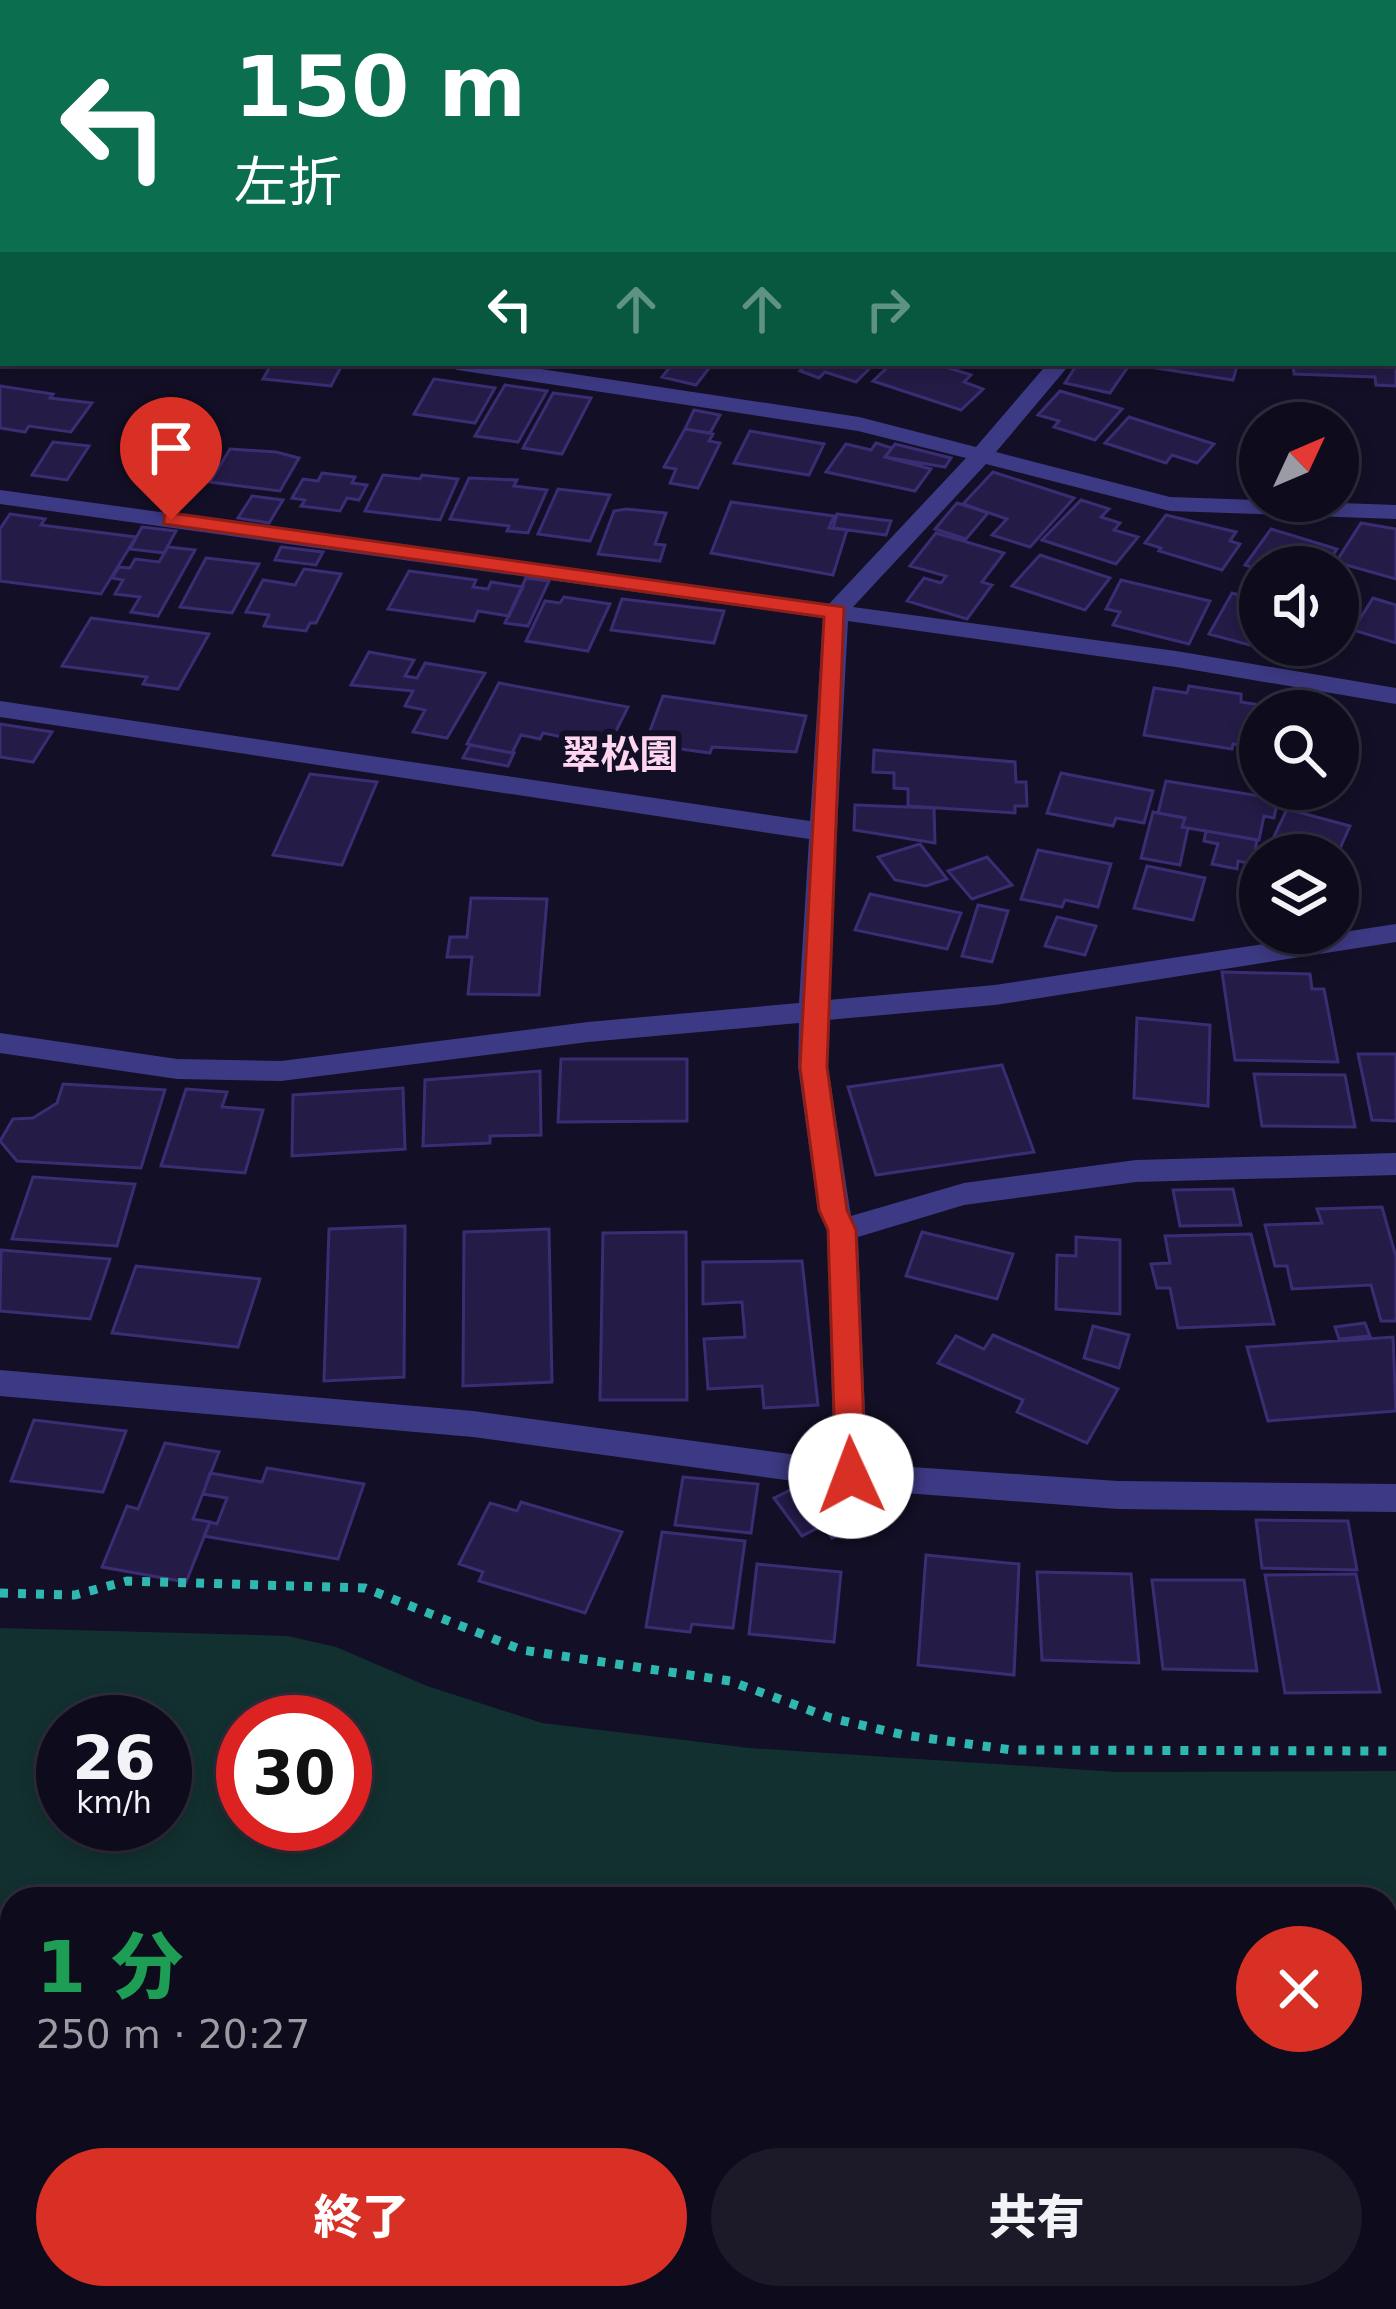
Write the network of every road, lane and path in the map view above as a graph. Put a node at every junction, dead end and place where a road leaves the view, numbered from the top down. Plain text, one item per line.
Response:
1 (477, 366) edge
2 (1057, 366) edge
3 (980, 458) junction
4 (0, 497) edge
5 (1396, 512) edge
6 (836, 611) junction
7 (1396, 696) edge
8 (0, 709) edge
9 (823, 832) junction
10 (1393, 925) edge
11 (813, 1009) junction
12 (0, 1043) edge
13 (1396, 1164) edge
14 (842, 1230) junction
15 (0, 1383) edge
16 (851, 1476) junction
17 (1396, 1498) edge
18 (0, 1593) edge
19 (1396, 1750) edge

1 - 3 street
2 - 3 street
3 - 5 street
3 - 6 street
4 - 6 street
6 - 7 street
6 - 9 street
8 - 9 street
9 - 11 street
10 - 11 street
11 - 12 street
11 - 14 street
13 - 14 street
14 - 16 street
15 - 16 street
16 - 17 street
18 - 19 path

